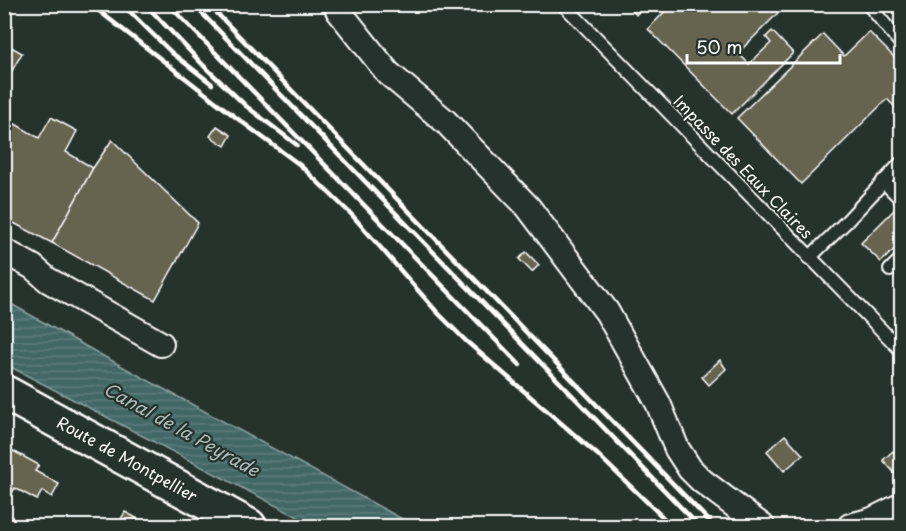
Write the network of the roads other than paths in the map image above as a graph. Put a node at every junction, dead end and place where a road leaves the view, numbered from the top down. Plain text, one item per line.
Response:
1 (563, 4) edge
2 (868, 4) edge
3 (338, 10) dead end
4 (902, 45) edge
5 (902, 162) edge
6 (883, 181) junction
7 (902, 200) edge
8 (4, 251) edge
9 (809, 258) junction
10 (902, 258) edge
11 (890, 270) dead end
12 (161, 344) dead end
13 (902, 351) edge
14 (4, 392) edge
15 (4, 417) edge
16 (902, 505) edge
17 (202, 526) edge
18 (249, 526) edge
19 (762, 526) edge
20 (850, 526) edge

1 - 9 lane, Impasse des Eaux Claires
2 - 4 lane
3 - 19 street
5 - 6 lane
6 - 7 lane
6 - 9 lane
8 - 12 street
9 - 13 lane, Impasse des Eaux Claires
10 - 11 lane
14 - 18 main road, Route de Montpellier
15 - 17 main road, Route de Montpellier
16 - 20 street

